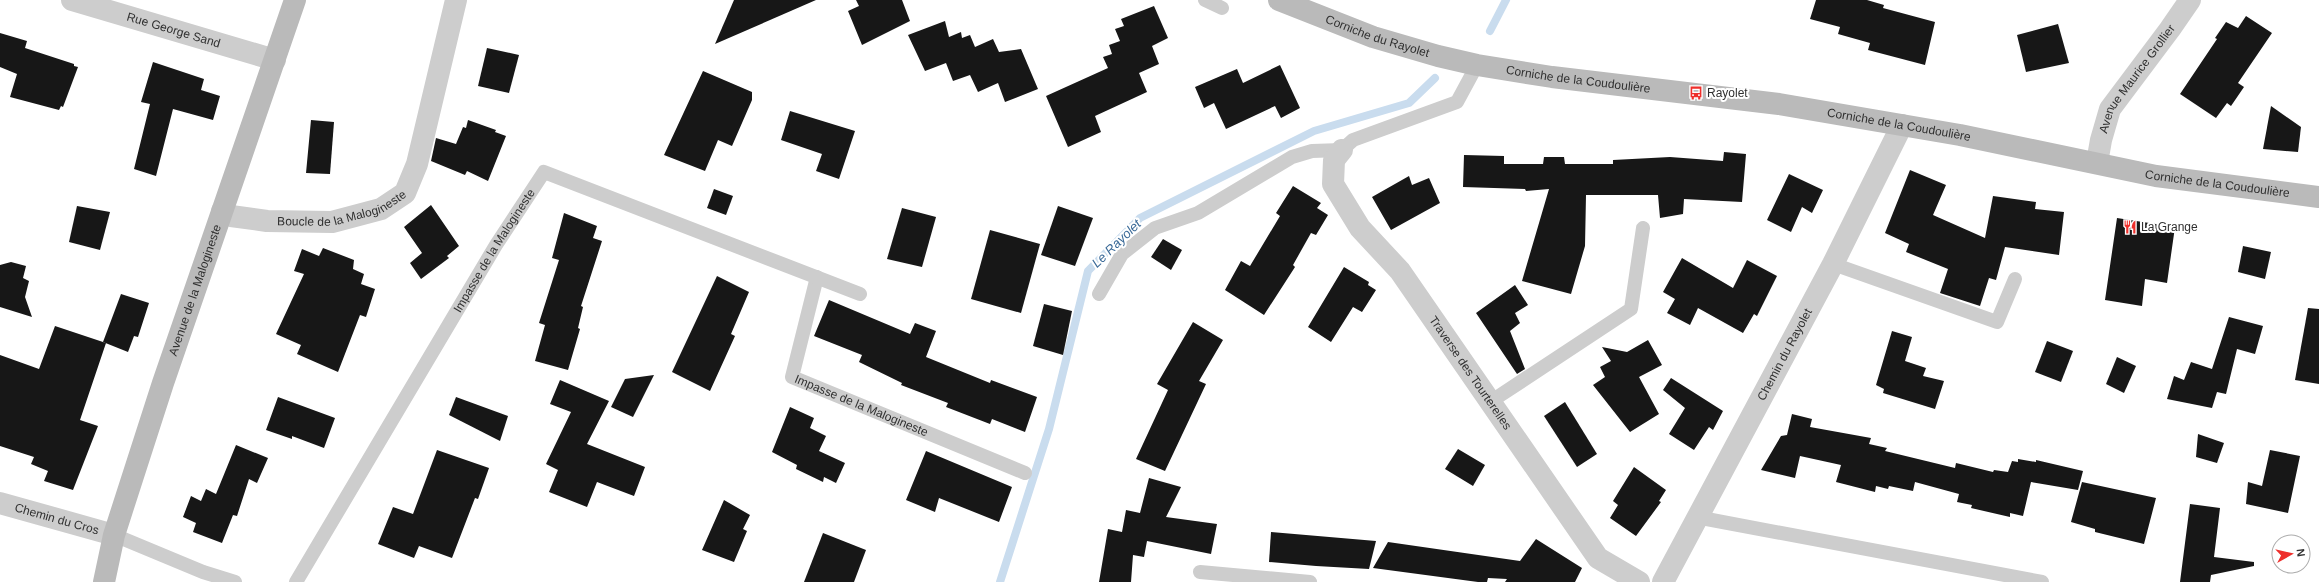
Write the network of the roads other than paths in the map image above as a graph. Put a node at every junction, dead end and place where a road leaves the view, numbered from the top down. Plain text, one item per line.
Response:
1 (72, 0) edge
2 (295, 0) edge
3 (456, 0) edge
4 (1205, 0) edge
5 (1279, 0) edge
6 (2190, 0) edge
7 (1222, 8) dead end
8 (274, 60) junction
9 (1477, 65) junction
10 (1902, 125) junction
11 (1342, 150) junction
12 (2097, 163) junction
13 (2319, 197) edge
14 (222, 211) junction
15 (1643, 228) dead end
16 (1833, 264) junction
17 (817, 278) junction
18 (2015, 279) dead end
19 (860, 294) dead end
20 (1099, 294) dead end
21 (1490, 402) junction
22 (1025, 473) dead end
23 (0, 503) edge
24 (1696, 517) junction
25 (114, 535) junction
26 (1200, 572) dead end
27 (104, 582) edge
28 (235, 582) edge
29 (296, 582) edge
30 (1310, 582) edge
31 (1639, 582) edge
32 (1662, 582) edge
33 (2042, 582) edge

1 - 8 street, Rue George Sand
2 - 8 main road, Avenue de la Malogineste
3 - 14 street, Boucle de la Malogineste
4 - 7 lane
5 - 9 main road, Corniche du Rayolet
6 - 12 street, Avenue Maurice Grollier
8 - 14 main road, Avenue de la Malogineste
9 - 10 main road, Corniche de la Coudoulière
9 - 11 lane
10 - 12 main road, Corniche de la Coudoulière
10 - 16 street, Chemin du Rayolet
11 - 20 lane
11 - 21 street, Traverse des Tourterelles
12 - 13 main road, Corniche de la Coudoulière
14 - 25 main road, Avenue de la Malogineste
15 - 21 lane
16 - 18 lane
16 - 24 street, Chemin du Rayolet
17 - 19 lane, Impasse de la Malogineste
17 - 22 lane, Impasse de la Malogineste
17 - 29 lane, Impasse de la Malogineste
21 - 31 street, Traverse des Tourterelles
23 - 25 street, Chemin du Cros
24 - 32 street, Chemin du Rayolet
24 - 33 lane
25 - 27 main road, Avenue de la Malogineste
25 - 28 lane
26 - 30 lane

